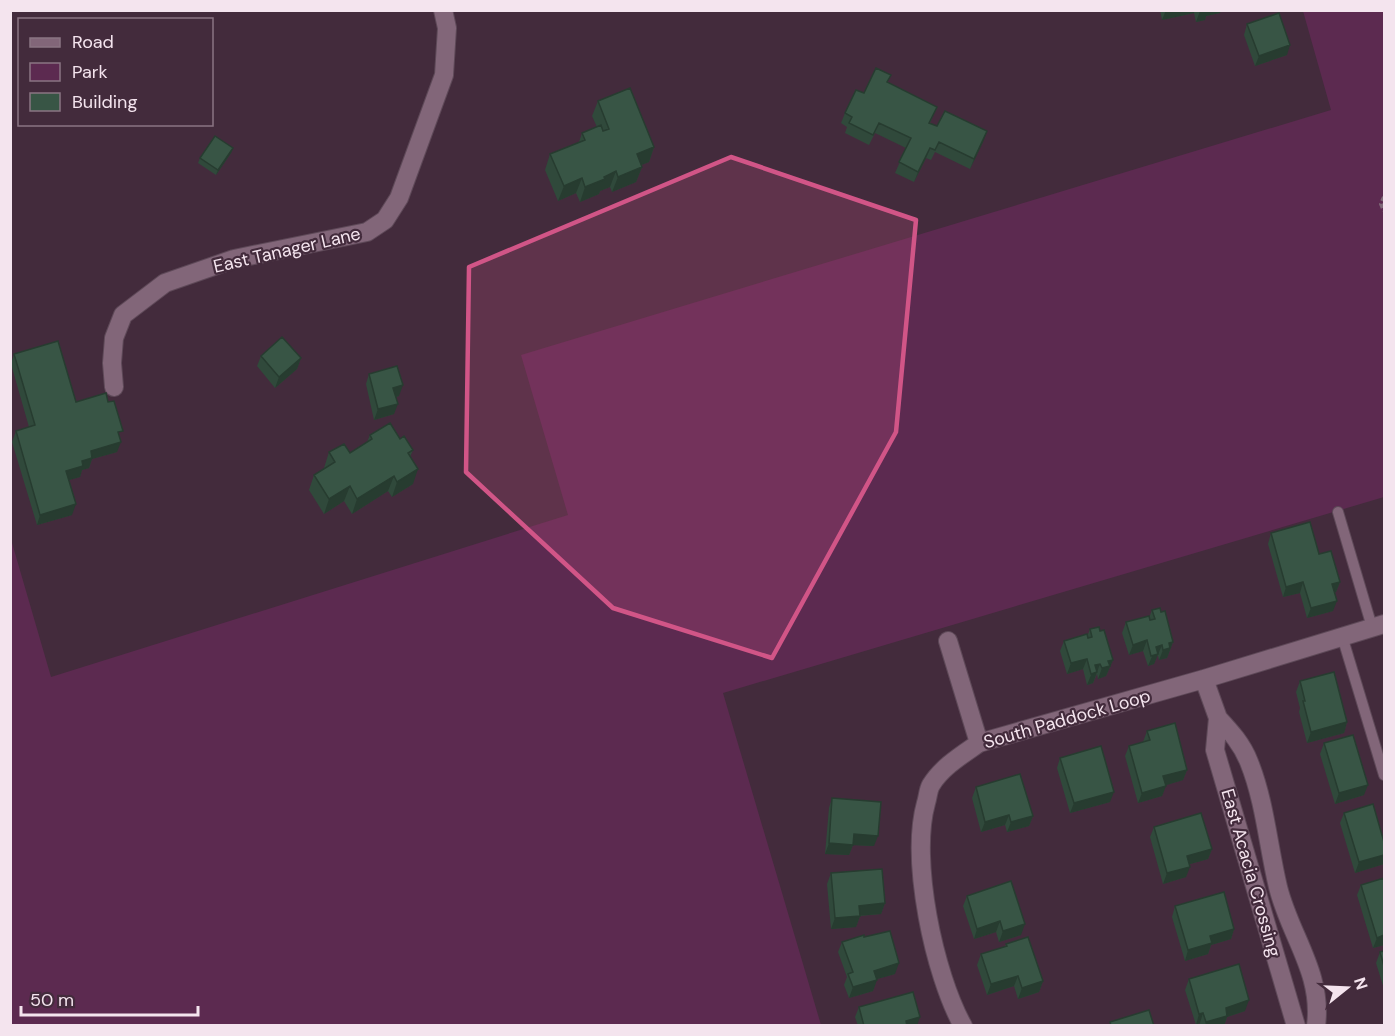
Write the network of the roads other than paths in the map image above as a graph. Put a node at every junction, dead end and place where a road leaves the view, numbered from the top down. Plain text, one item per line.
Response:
1 (442, 10) edge
2 (114, 387) dead end
3 (1338, 512) dead end
4 (1378, 626) edge
5 (1342, 636) junction
6 (948, 641) dead end
7 (1204, 679) junction
8 (1218, 718) junction
9 (979, 743) junction
10 (1384, 775) edge
11 (963, 1026) edge
12 (1296, 1026) edge
13 (1316, 1026) edge

1 - 2 street, East Tanager Lane
3 - 4 lane
4 - 5 street, South Paddock Loop
5 - 7 street, South Paddock Loop
5 - 10 lane
6 - 9 street
7 - 8 street, East Acacia Crossing
7 - 9 street, South Paddock Loop
8 - 12 street, East Acacia Crossing
8 - 13 street, East Acacia Crossing
9 - 11 street, South Paddock Loop

